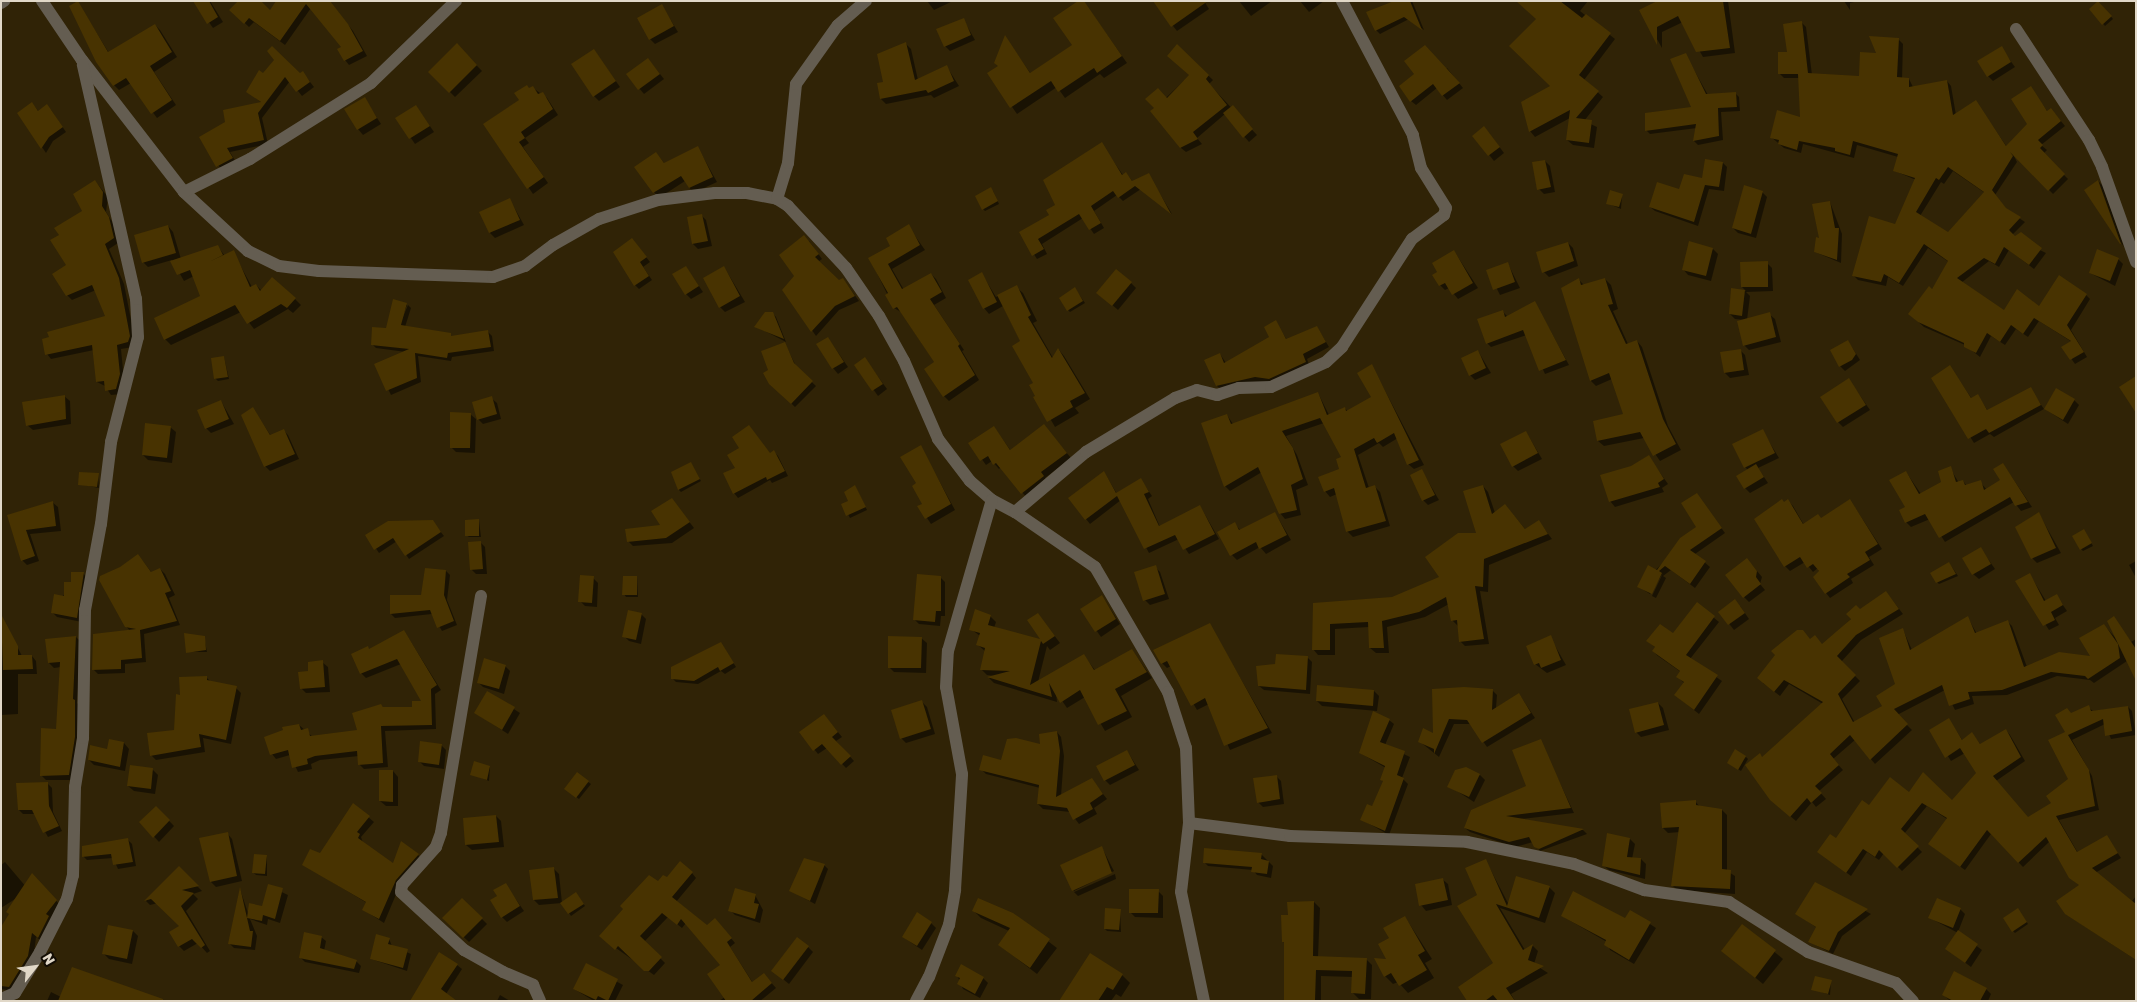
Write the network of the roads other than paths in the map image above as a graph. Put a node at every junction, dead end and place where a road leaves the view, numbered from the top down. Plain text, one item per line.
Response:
1 (42, 1) edge
2 (456, 1) edge
3 (866, 1) edge
4 (1342, 1) edge
5 (2016, 29) dead end
6 (82, 60) junction
7 (184, 192) junction
8 (777, 199) junction
9 (2136, 262) edge
10 (992, 500) junction
11 (1015, 512) junction
12 (481, 596) dead end
13 (1189, 823) junction
14 (1, 999) edge
15 (540, 1001) edge
16 (916, 1001) edge
17 (1204, 1001) edge
18 (1913, 1001) edge

1 - 6 street
2 - 7 street
3 - 8 street
4 - 11 street
5 - 9 street
6 - 7 street
6 - 14 street
7 - 8 street
8 - 10 street
10 - 11 street
10 - 16 street
11 - 13 street
12 - 15 street
13 - 17 street
13 - 18 street

